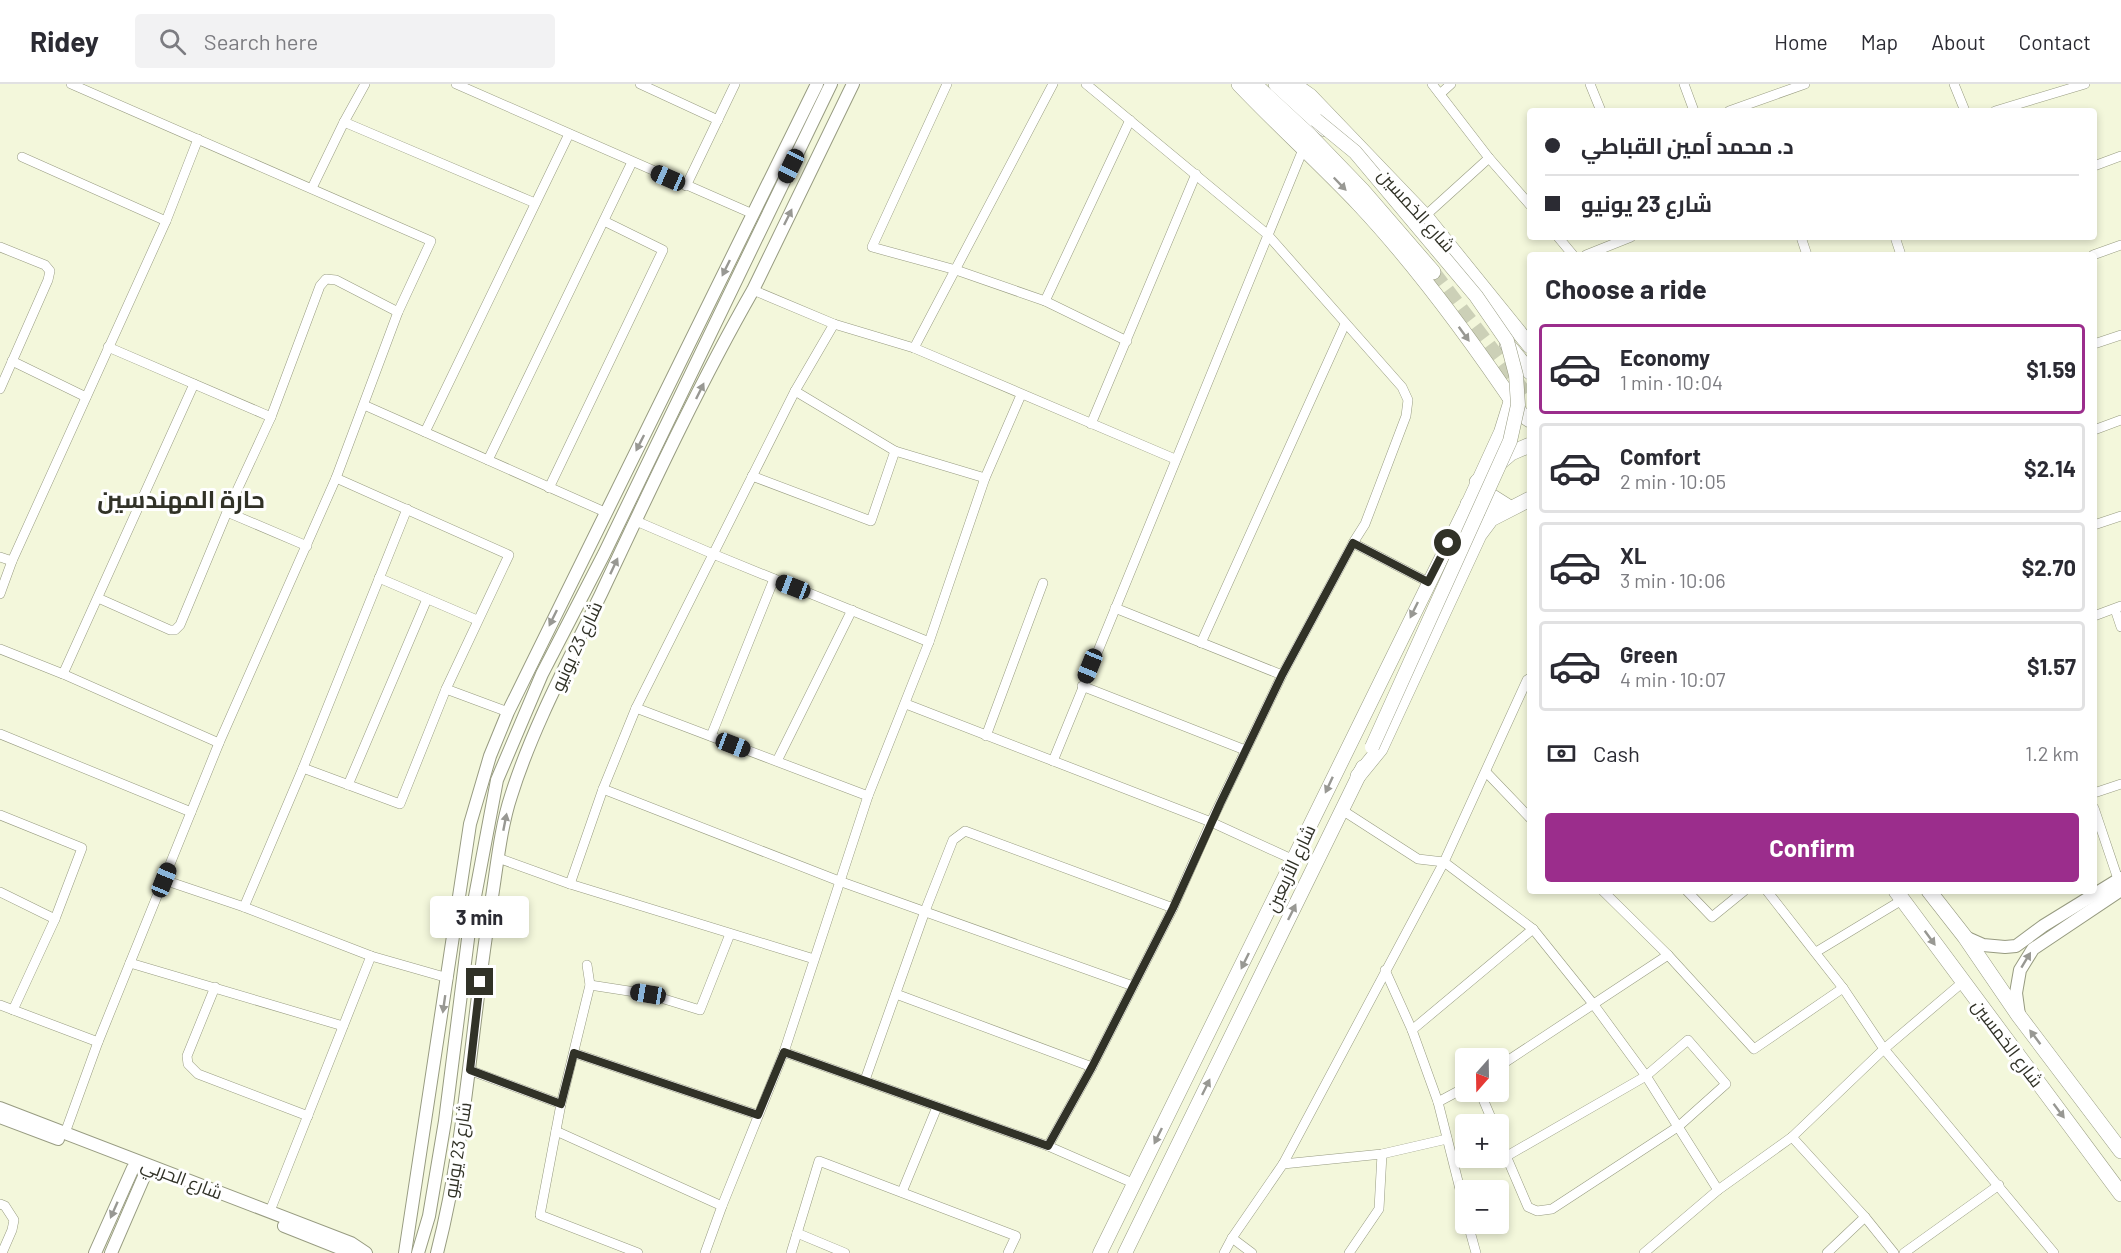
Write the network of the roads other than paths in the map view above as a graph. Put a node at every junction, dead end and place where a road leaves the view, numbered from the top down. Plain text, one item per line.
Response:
1 (71, 84) edge
2 (365, 84) edge
3 (456, 84) edge
4 (640, 84) edge
5 (735, 84) edge
6 (817, 84) edge
7 (831, 84) edge
8 (853, 84) edge
9 (947, 84) edge
10 (1053, 84) edge
11 (1086, 84) edge
12 (1239, 84) edge
13 (1254, 84) edge
14 (1276, 84) edge
15 (1293, 84) edge
16 (1432, 84) edge
17 (1451, 84) edge
18 (1590, 84) edge
19 (1684, 84) edge
20 (1805, 84) edge
21 (1954, 84) edge
22 (2085, 84) edge
23 (1777, 89) edge
24 (1440, 94) junction
25 (1600, 108) edge
26 (1693, 108) edge
27 (1736, 108) edge
28 (1964, 108) edge
29 (2005, 108) edge
30 (718, 120) junction
31 (1130, 120) junction
32 (1316, 120) junction
33 (344, 122) junction
34 (568, 134) junction
35 (198, 139) junction
36 (1304, 147) junction
37 (2121, 156) edge
38 (22, 157) dead end
39 (1489, 158) junction
40 (632, 162) junction
41 (2097, 165) edge
42 (1196, 174) junction
43 (686, 186) junction
44 (312, 188) junction
45 (1527, 202) edge
46 (535, 203) junction
47 (753, 214) junction
48 (1425, 216) junction
49 (166, 221) junction
50 (604, 221) junction
51 (1267, 234) junction
52 (1560, 240) edge
53 (1624, 240) edge
54 (2121, 245) edge
55 (0, 247) edge
56 (1570, 252) edge
57 (1594, 252) edge
58 (2097, 254) edge
59 (956, 270) junction
60 (1433, 272) tunnel mouth
61 (753, 290) junction
62 (1045, 301) junction
63 (398, 312) junction
64 (735, 322) junction
65 (834, 324) junction
66 (1345, 324) junction
67 (2121, 335) edge
68 (1127, 341) junction
69 (1527, 342) edge
70 (2097, 343) edge
71 (108, 347) junction
72 (914, 348) junction
73 (702, 350) junction
74 (12, 361) junction
75 (1527, 368) edge
76 (194, 384) junction
77 (1502, 387) junction
78 (0, 389) edge
79 (795, 391) junction
80 (1020, 395) junction
81 (86, 397) junction
82 (364, 405) junction
83 (271, 417) junction
84 (1527, 418) edge
85 (2121, 420) edge
86 (1091, 424) junction
87 (2097, 428) edge
88 (425, 432) junction
89 (1527, 446) edge
90 (896, 451) junction
91 (1175, 459) junction
92 (488, 460) junction
93 (752, 476) junction
94 (336, 478) junction
95 (985, 478) junction
96 (1477, 482) junction
97 (549, 488) junction
98 (1527, 500) edge
99 (1468, 504) junction
100 (1510, 508) junction
101 (407, 509) junction
102 (227, 512) junction
103 (604, 512) junction
104 (2121, 516) edge
105 (1491, 519) junction
106 (636, 521) junction
107 (2097, 524) edge
108 (1353, 543) junction
109 (307, 546) junction
110 (713, 554) junction
111 (0, 557) edge
112 (12, 561) junction
113 (379, 578) junction
114 (774, 579) junction
115 (1428, 582) junction
116 (1043, 583) dead end
117 (0, 594) edge
118 (98, 598) junction
119 (427, 598) junction
120 (1114, 608) junction
121 (2118, 608) edge
122 (852, 610) junction
123 (2097, 615) edge
124 (477, 620) junction
125 (2121, 627) edge
126 (929, 642) junction
127 (1201, 642) junction
128 (0, 649) edge
129 (63, 674) junction
130 (1282, 675) junction
131 (1527, 680) edge
132 (1082, 686) junction
133 (446, 688) junction
134 (906, 704) junction
135 (636, 708) junction
136 (508, 712) junction
137 (0, 734) edge
138 (711, 736) junction
139 (986, 736) junction
140 (534, 738) junction
141 (219, 743) junction
142 (1245, 750) junction
143 (1053, 761) junction
144 (777, 762) junction
145 (303, 768) junction
146 (1486, 772) junction
147 (1359, 776) junction
148 (497, 780) junction
149 (2121, 784) edge
150 (348, 785) junction
151 (603, 789) junction
152 (2097, 792) edge
153 (868, 796) junction
154 (1342, 810) junction
155 (191, 812) junction
156 (0, 814) edge
157 (1527, 815) edge
158 (2097, 817) edge
159 (1211, 822) junction
160 (485, 839) junction
161 (498, 858) junction
162 (1294, 860) junction
163 (1444, 862) junction
164 (164, 880) junction
165 (839, 881) junction
166 (570, 884) junction
167 (2120, 884) edge
168 (0, 892) edge
169 (1606, 894) edge
170 (1690, 894) edge
171 (1740, 894) edge
172 (1769, 894) edge
173 (1931, 894) edge
174 (1899, 895) edge
175 (244, 907) junction
176 (1173, 908) junction
177 (925, 911) junction
178 (456, 915) junction
179 (55, 919) junction
180 (1533, 929) junction
181 (730, 934) junction
182 (1965, 937) junction
183 (1816, 952) junction
184 (1668, 955) junction
185 (371, 956) junction
186 (814, 959) junction
187 (130, 963) junction
188 (587, 965) dead end
189 (1385, 970) junction
190 (447, 978) junction
191 (1963, 982) junction
192 (590, 985) junction
193 (1132, 986) junction
194 (215, 987) junction
195 (1843, 988) junction
196 (896, 994) junction
197 (0, 1005) edge
198 (1594, 1005) junction
199 (13, 1010) junction
200 (2019, 1016) junction
201 (343, 1026) junction
202 (1412, 1030) junction
203 (98, 1042) junction
204 (1884, 1049) junction
205 (784, 1052) junction
206 (574, 1053) junction
207 (1509, 1060) edge
208 (1092, 1067) junction
209 (470, 1070) junction
210 (1646, 1076) junction
211 (866, 1080) junction
212 (1455, 1093) edge
213 (1438, 1102) junction
214 (561, 1104) junction
215 (937, 1107) junction
216 (0, 1108) edge
217 (758, 1115) junction
218 (308, 1116) junction
219 (0, 1117) edge
220 (445, 1121) junction
221 (1679, 1126) junction
222 (556, 1131) junction
223 (65, 1133) junction
224 (1792, 1137) junction
225 (1447, 1139) junction
226 (1048, 1146) junction
227 (2121, 1151) edge
228 (1382, 1154) junction
229 (1509, 1155) edge
230 (1509, 1161) edge
231 (1283, 1164) junction
232 (133, 1168) junction
233 (146, 1172) junction
234 (1458, 1180) edge
235 (1135, 1184) junction
236 (1999, 1185) junction
237 (1718, 1190) junction
238 (902, 1192) junction
239 (2121, 1194) edge
240 (0, 1204) edge
241 (722, 1206) junction
242 (270, 1211) junction
243 (1864, 1217) junction
244 (412, 1219) junction
245 (445, 1225) junction
246 (797, 1233) junction
247 (1471, 1234) edge
248 (1232, 1238) junction
249 (364, 1252) edge
250 (2, 1253) edge
251 (96, 1253) edge
252 (111, 1253) edge
253 (405, 1253) edge
254 (418, 1253) edge
255 (437, 1253) edge
256 (638, 1253) edge
257 (705, 1253) edge
258 (791, 1253) edge
259 (845, 1253) edge
260 (1008, 1253) edge
261 (1100, 1253) edge
262 (1125, 1253) edge
263 (1224, 1253) edge
264 (1252, 1253) edge
265 (1349, 1253) edge
266 (1476, 1253) edge
267 (1644, 1253) edge
268 (1827, 1253) edge
269 (1894, 1253) edge
270 (1904, 1253) edge
271 (2054, 1253) edge

1 - 35 street
2 - 33 street
3 - 34 street
4 - 30 street
5 - 30 street
6 - 47 street, شارع 23 يونيو
7 - 73 street
61 -> 8 street, شارع 23 يونيو
9 - 59 street
10 - 59 street
11 - 31 street
12 - 36 main road
13 - 60 main road, شارع الخمسين
14 - 32 main road
15 - 48 main road, شارع الخمسين
16 - 24 street
17 - 24 street
18 - 25 street
19 - 26 street
20 - 23 street
21 - 28 street
22 - 29 street
23 - 27 street
24 - 39 street
30 - 43 street
31 - 42 street
31 - 62 street
32 - 75 main road
32 - 147 main road, شارع الأربعين, bridge
33 - 44 street
33 - 46 street
34 - 40 street
34 - 46 street
35 - 44 street
35 - 49 street
36 - 51 street
36 -> 77 main road
37 - 41 street
38 - 49 street
39 - 45 street
39 - 48 street
40 - 43 street
40 - 50 street
42 - 51 street
42 - 68 street
43 - 47 street
44 - 63 street
46 - 88 street
47 -> 103 street, شارع 23 يونيو
48 - 69 main road, شارع الخمسين
49 - 71 street
50 - 92 street
50 - 97 street
51 - 66 street
51 - 91 street
52 - 56 street
53 - 57 street
54 - 58 street
55 - 74 street
59 - 62 street
59 - 72 street
61 - 64 street, شارع 23 يونيو
61 - 65 street
62 - 68 street
63 - 82 street
63 - 83 street
64 - 73 street
106 -> 64 street, شارع 23 يونيو
65 - 72 street
65 - 79 street
66 - 108 street
66 - 127 street
67 - 70 street
68 - 86 street
71 - 76 street
71 - 81 street
72 - 80 street
73 - 148 street
74 - 78 street
74 - 81 street
76 - 83 street
76 - 118 street
77 - 84 main road
77 - 96 main road, شارع الأربعين
79 - 90 street
79 - 93 street
80 - 86 street
80 - 95 street
81 - 112 street
82 - 88 street
82 - 94 street
83 - 102 street
85 - 87 street
86 - 91 street
88 - 92 street
89 - 96 main road
90 - 93 street
90 - 95 street
91 - 120 street
92 - 97 street
93 - 110 street
94 - 101 street
94 - 109 street
95 - 126 street
96 - 99 main road, شارع الأربعين
96 - 100 main road
97 - 103 street
98 - 100 main road
99 - 105 main road
99 - 115 main road, شارع الأربعين
100 - 105 main road
101 - 113 street
101 - 124 street
102 - 109 street
102 - 118 street
103 -> 136 street, شارع 23 يونيو
104 - 107 street
105 - 147 main road
106 - 110 street
140 -> 106 street, شارع 23 يونيو
108 - 115 street
108 - 130 street
109 - 141 street
110 - 114 street
110 - 135 street
111 - 112 street
112 - 117 street
113 - 119 street
113 - 145 street
114 - 122 street
114 - 138 street
115 -> 162 main road, شارع الأربعين
116 - 139 street
118 - 129 street
119 - 124 street
119 - 150 street
120 - 127 street
120 - 132 street
121 - 123 street
121 - 125 street
122 - 126 street
122 - 144 street
124 - 133 street
126 - 134 street
127 - 130 street
128 - 129 street
129 - 141 street
130 - 142 street
131 - 146 street
132 - 142 street
132 - 143 street
133 - 136 street
133 - 150 street
134 - 139 street
134 - 153 street
135 - 138 street
135 - 151 street
136 - 178 street, شارع 23 يونيو
137 - 155 street
138 - 144 street
139 - 143 street
140 - 148 street
161 -> 140 street, شارع 23 يونيو
141 - 155 street
142 - 159 street
143 - 159 street
144 - 153 street
145 - 150 street
145 - 175 street
146 - 157 street
146 - 163 street
147 - 154 main road, شارع الأربعين
148 - 160 street
149 - 152 street
151 - 165 street
151 - 166 street
153 - 165 street
154 - 163 street
262 -> 154 main road, شارع الأربعين
155 - 164 street
156 - 179 street
158 - 167 street
159 - 162 street
159 - 176 street
160 - 178 street
160 - 220 street
161 - 166 street
161 - 209 street, شارع 23 يونيو
162 -> 235 main road, شارع الأربعين
163 - 180 street
163 - 189 street
164 - 175 street
164 - 187 street
165 - 177 street
165 - 186 street
166 - 181 street
167 - 182 street
200 -> 167 street
168 - 179 street
169 - 184 street
170 - 171 street
172 - 183 street
173 - 182 main road, شارع الخمسين
174 - 183 street
174 -> 191 main road, شارع الخمسين
175 - 185 street
176 - 177 street
176 - 193 street
177 - 193 street
177 - 196 street
178 - 190 street, شارع 23 يونيو
179 - 199 street
180 - 198 street
180 - 202 street
181 - 186 street
181 - 192 street
182 - 200 main road, شارع الخمسين
183 - 195 street
184 - 195 street
184 - 198 street
185 - 190 street
185 - 201 street
186 - 205 street
187 - 194 street
187 - 203 street
188 - 192 street
189 - 202 street
189 - 231 street
190 -> 244 street, شارع 23 يونيو
191 - 204 street
191 -> 239 main road, شارع الخمسين
192 - 206 street
193 - 208 street
194 - 201 street
194 - 218 street
195 - 204 street
196 - 208 street
196 - 211 street
197 - 199 street
198 - 207 street
198 - 210 street
199 - 203 street
227 -> 200 main road, شارع الخمسين
201 - 218 street
202 - 213 street
203 - 223 street
204 - 224 street
204 - 236 street
205 - 211 street
205 - 217 street
206 - 214 street
206 - 217 street
208 - 226 street
209 - 214 street
209 - 245 street, شارع 23 يونيو
210 - 221 street
210 - 221 street
210 - 229 street
211 - 215 street
212 - 213 street
213 - 225 street
214 - 222 street
215 - 226 street
215 - 238 street
216 - 223 street, شارع الحربي
217 - 241 street
218 - 242 street
219 - 232 street, شارع الحربي
220 - 244 street
220 - 245 street
220 - 254 street
221 - 230 street
221 - 237 street
222 - 241 street
222 - 256 street
223 - 242 street, شارع الحربي
224 - 237 street
224 - 243 street
225 - 228 street
225 - 234 street
226 - 235 street
228 - 231 street
228 - 265 street
231 - 248 street
232 - 233 street, شارع الحربي
232 -> 251 street
233 - 249 street, شارع الحربي
233 - 252 street
235 - 261 main road, شارع الأربعين
236 - 270 street
236 - 271 street
237 - 267 street
238 - 246 street
238 - 260 street
240 - 250 street
241 - 257 street
242 - 249 street, شارع الحربي
243 - 268 street
243 - 269 street
244 - 253 street, شارع 23 يونيو
245 - 255 street, شارع 23 يونيو
246 - 258 street
246 - 259 street
247 - 266 street
248 - 263 street
248 - 264 street

